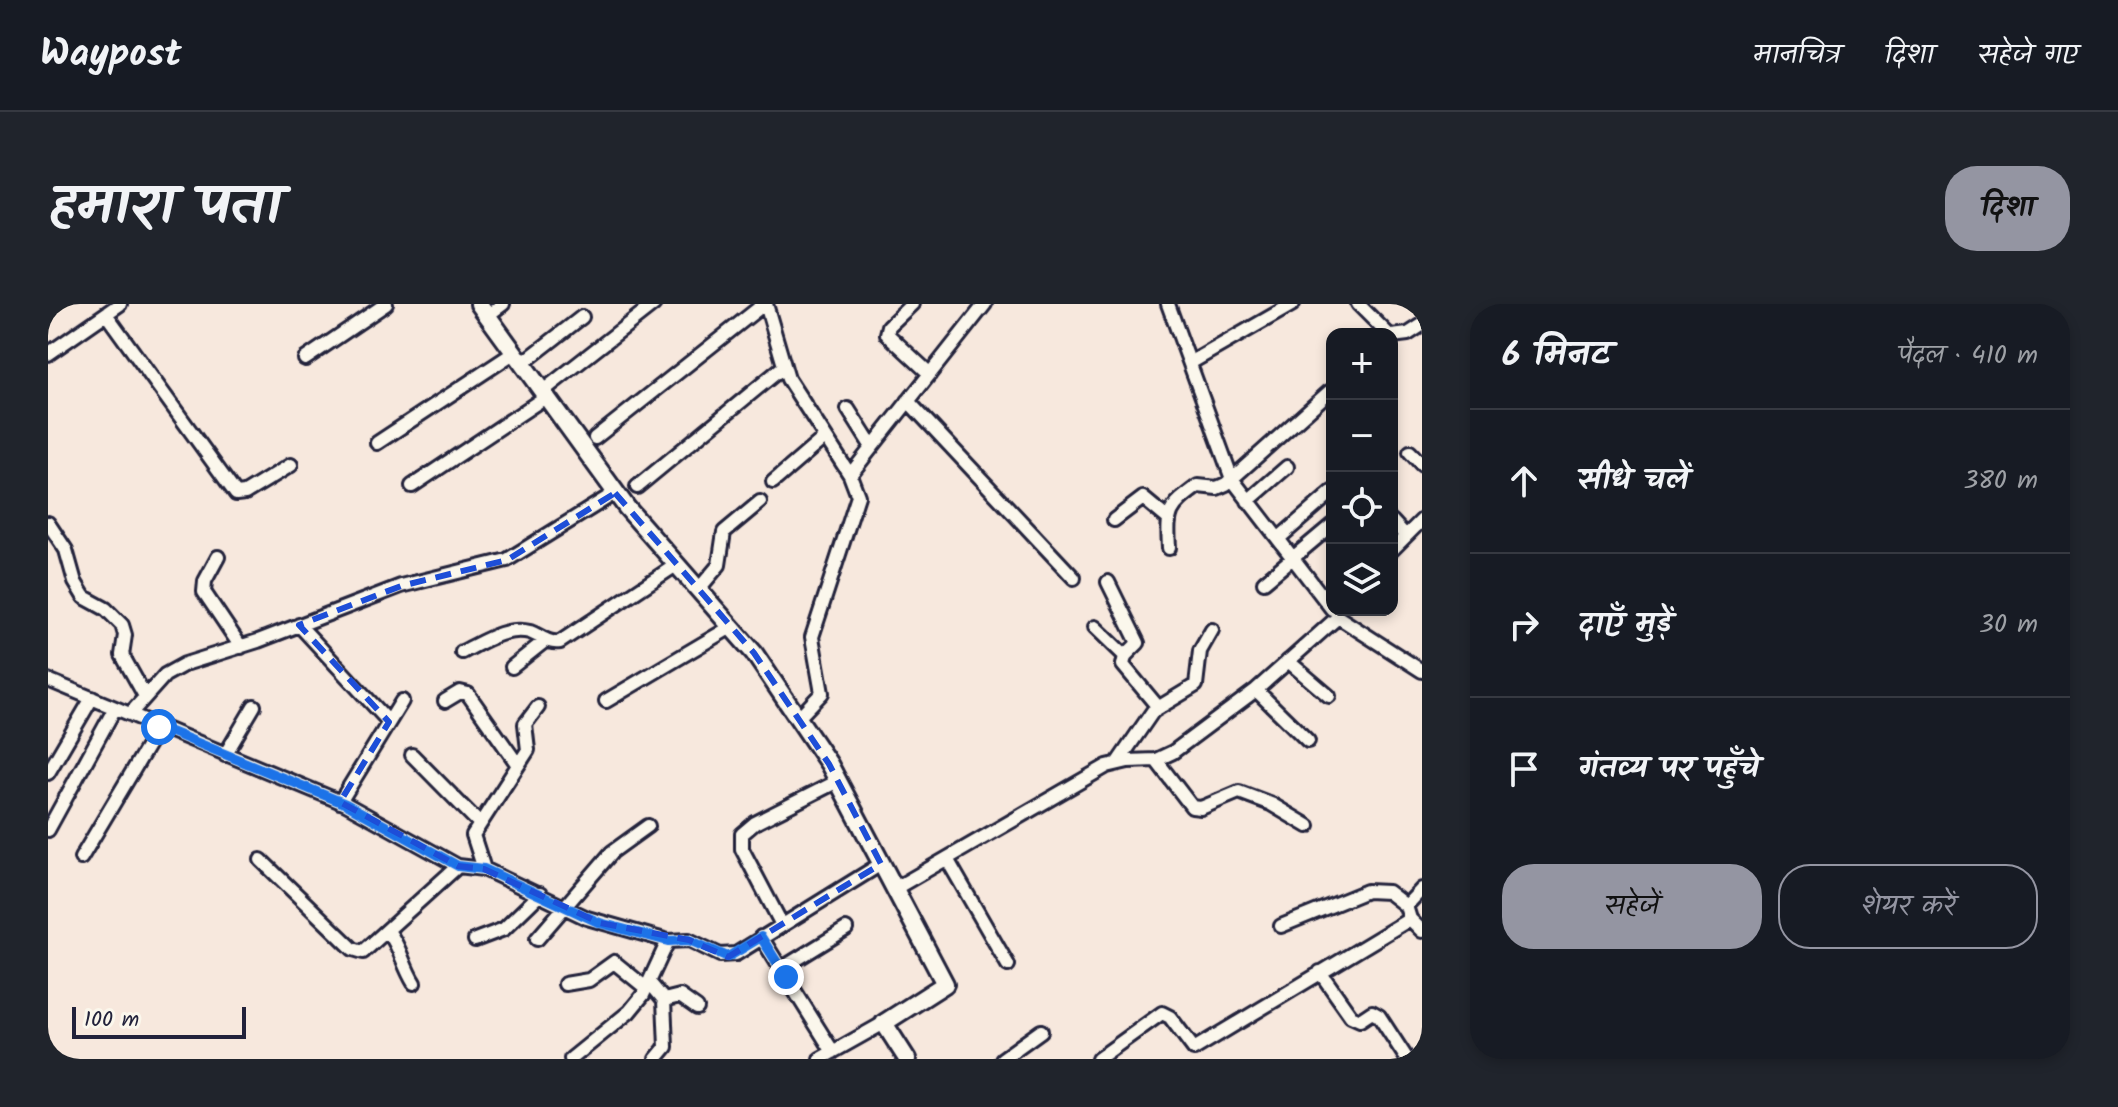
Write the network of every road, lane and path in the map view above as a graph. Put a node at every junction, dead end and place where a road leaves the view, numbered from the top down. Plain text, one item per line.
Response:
1 (120, 304) edge
2 (386, 304) edge
3 (503, 304) edge
4 (654, 304) edge
5 (765, 304) edge
6 (912, 304) edge
7 (985, 304) edge
8 (1168, 304) edge
9 (1263, 304) edge
10 (1293, 304) edge
11 (1358, 304) edge
12 (484, 310) edge
13 (106, 314) junction
14 (1273, 316) junction
15 (582, 317) dead end
16 (1422, 325) edge
17 (1383, 328) edge
18 (1398, 335) edge
19 (48, 354) edge
20 (519, 358) junction
21 (305, 359) dead end
22 (1190, 363) junction
23 (783, 367) junction
24 (930, 374) junction
25 (545, 394) junction
26 (1326, 395) edge
27 (908, 401) junction
28 (848, 409) dead end
29 (595, 438) dead end
30 (824, 438) junction
31 (377, 443) dead end
32 (872, 447) junction
33 (1410, 452) dead end
34 (291, 465) dead end
35 (1422, 465) edge
36 (1287, 467) dead end
37 (850, 475) junction
38 (1232, 479) junction
39 (773, 482) dead end
40 (412, 486) dead end
41 (637, 487) dead end
42 (615, 493) junction
43 (1326, 497) edge
44 (1248, 501) junction
45 (760, 502) dead end
46 (1167, 518) junction
47 (1114, 520) dead end
48 (1422, 520) edge
49 (48, 523) edge
50 (1398, 528) edge
51 (1326, 531) edge
52 (1404, 534) junction
53 (1278, 539) junction
54 (1396, 544) edge
55 (1169, 548) dead end
56 (218, 557) dead end
57 (1295, 559) junction
58 (676, 565) junction
59 (1074, 578) dead end
60 (1108, 582) dead end
61 (1264, 582) dead end
62 (698, 590) junction
63 (1326, 598) edge
64 (1331, 616) edge
65 (1343, 616) edge
66 (299, 625) junction
67 (731, 627) junction
68 (1095, 627) dead end
69 (1212, 630) dead end
70 (546, 640) junction
71 (241, 647) junction
72 (462, 652) dead end
73 (1125, 656) junction
74 (1288, 661) junction
75 (512, 667) dead end
76 (1422, 671) edge
77 (48, 680) edge
78 (1256, 690) junction
79 (145, 696) junction
80 (1329, 696) dead end
81 (92, 698) junction
82 (402, 701) dead end
83 (445, 701) dead end
84 (606, 701) dead end
85 (254, 706) dead end
86 (538, 707) dead end
87 (1158, 707) junction
88 (115, 708) junction
89 (130, 714) junction
90 (798, 718) junction
91 (389, 722) junction
92 (159, 727) junction
93 (1308, 741) dead end
94 (225, 755) junction
95 (412, 755) dead end
96 (1156, 760) junction
97 (1118, 762) junction
98 (518, 765) junction
99 (48, 773) edge
100 (838, 781) junction
101 (340, 802) junction
102 (479, 823) junction
103 (648, 826) dead end
104 (1308, 826) dead end
105 (48, 830) edge
106 (81, 858) dead end
107 (947, 859) junction
108 (261, 860) dead end
109 (881, 864) junction
110 (458, 866) junction
111 (484, 869) junction
112 (894, 889) junction
113 (1422, 889) edge
114 (540, 894) junction
115 (562, 906) junction
116 (1408, 913) junction
117 (782, 925) junction
118 (1281, 926) dead end
119 (846, 929) dead end
120 (388, 931) junction
121 (1422, 931) edge
122 (761, 937) junction
123 (537, 939) dead end
124 (475, 940) dead end
125 (668, 941) junction
126 (1008, 965) dead end
127 (781, 969) junction
128 (1320, 972) junction
129 (414, 983) dead end
130 (565, 984) dead end
131 (647, 985) junction
132 (664, 1000) junction
133 (697, 1008) dead end
134 (884, 1023) junction
135 (1041, 1031) dead end
136 (833, 1052) junction
137 (1198, 1054) edge
138 (571, 1059) edge
139 (656, 1059) edge
140 (820, 1059) edge
141 (907, 1059) edge
142 (1002, 1059) edge
143 (1098, 1059) edge
144 (1407, 1059) edge

1 - 13 street
2 - 21 street
3 - 12 street
4 - 25 street
5 - 23 street
5 - 29 street
6 - 24 street
7 - 24 street
8 - 22 street
9 - 14 street
10 - 14 street
11 - 17 street
12 - 20 street
13 - 19 street
13 - 34 street
14 - 22 street
15 - 20 street
16 - 18 street
20 - 25 street
20 - 31 street
22 - 38 street
23 - 30 street
23 - 41 street
24 - 27 street
25 - 40 street
25 - 42 street
26 - 38 street
27 - 32 street
27 - 59 street
28 - 32 street
30 - 37 street
30 - 39 street
32 - 37 street
33 - 35 street
36 - 44 street
37 - 90 street
38 - 44 street
38 - 46 street
42 - 58 street
42 - 66 street
43 - 53 street
44 - 53 street
45 - 62 street
46 - 47 street
46 - 55 street
48 - 52 street
49 - 79 street
50 - 52 street
51 - 57 street
52 - 54 street
53 - 57 street
56 - 71 street
57 - 61 street
57 - 63 street
58 - 62 street
58 - 70 street
60 - 73 street
62 - 67 street
64 - 74 street
65 - 76 street
66 - 71 street
66 - 91 street
67 - 84 street
67 - 90 street
68 - 73 street
69 - 87 street
70 - 72 street
70 - 75 street
71 - 79 street
73 - 87 street
74 - 78 street
74 - 80 street
77 - 81 street
78 - 93 street
78 - 96 street
79 - 89 street
81 - 88 street
81 - 99 street
82 - 91 street
83 - 98 street
85 - 94 street
86 - 98 street
87 - 97 street
88 - 89 street
88 - 105 street
89 - 92 street
90 - 100 street
91 - 101 street
92 - 94 street
92 - 106 street
94 - 101 street
95 - 102 street
96 - 97 street
96 - 104 street
97 - 107 street
98 - 102 street
100 - 109 street
100 - 117 street
101 - 110 street
102 - 111 street
103 - 115 street
107 - 112 street
107 - 126 street
108 - 120 street
109 - 112 street
109 - 117 street
110 - 111 street
110 - 120 street
111 - 114 street
112 - 134 street
113 - 116 street
114 - 115 street
114 - 124 street
115 - 123 street
115 - 125 street
116 - 118 street
116 - 121 street
116 - 128 street
117 - 122 street
119 - 127 street
120 - 129 street
122 - 125 street
122 - 127 street
125 - 131 street
127 - 136 street
128 - 137 street
128 - 144 street
130 - 131 street
131 - 132 street
131 - 138 street
132 - 133 street
132 - 139 street
134 - 136 street
134 - 141 street
135 - 142 street
136 - 140 street
137 - 143 street

